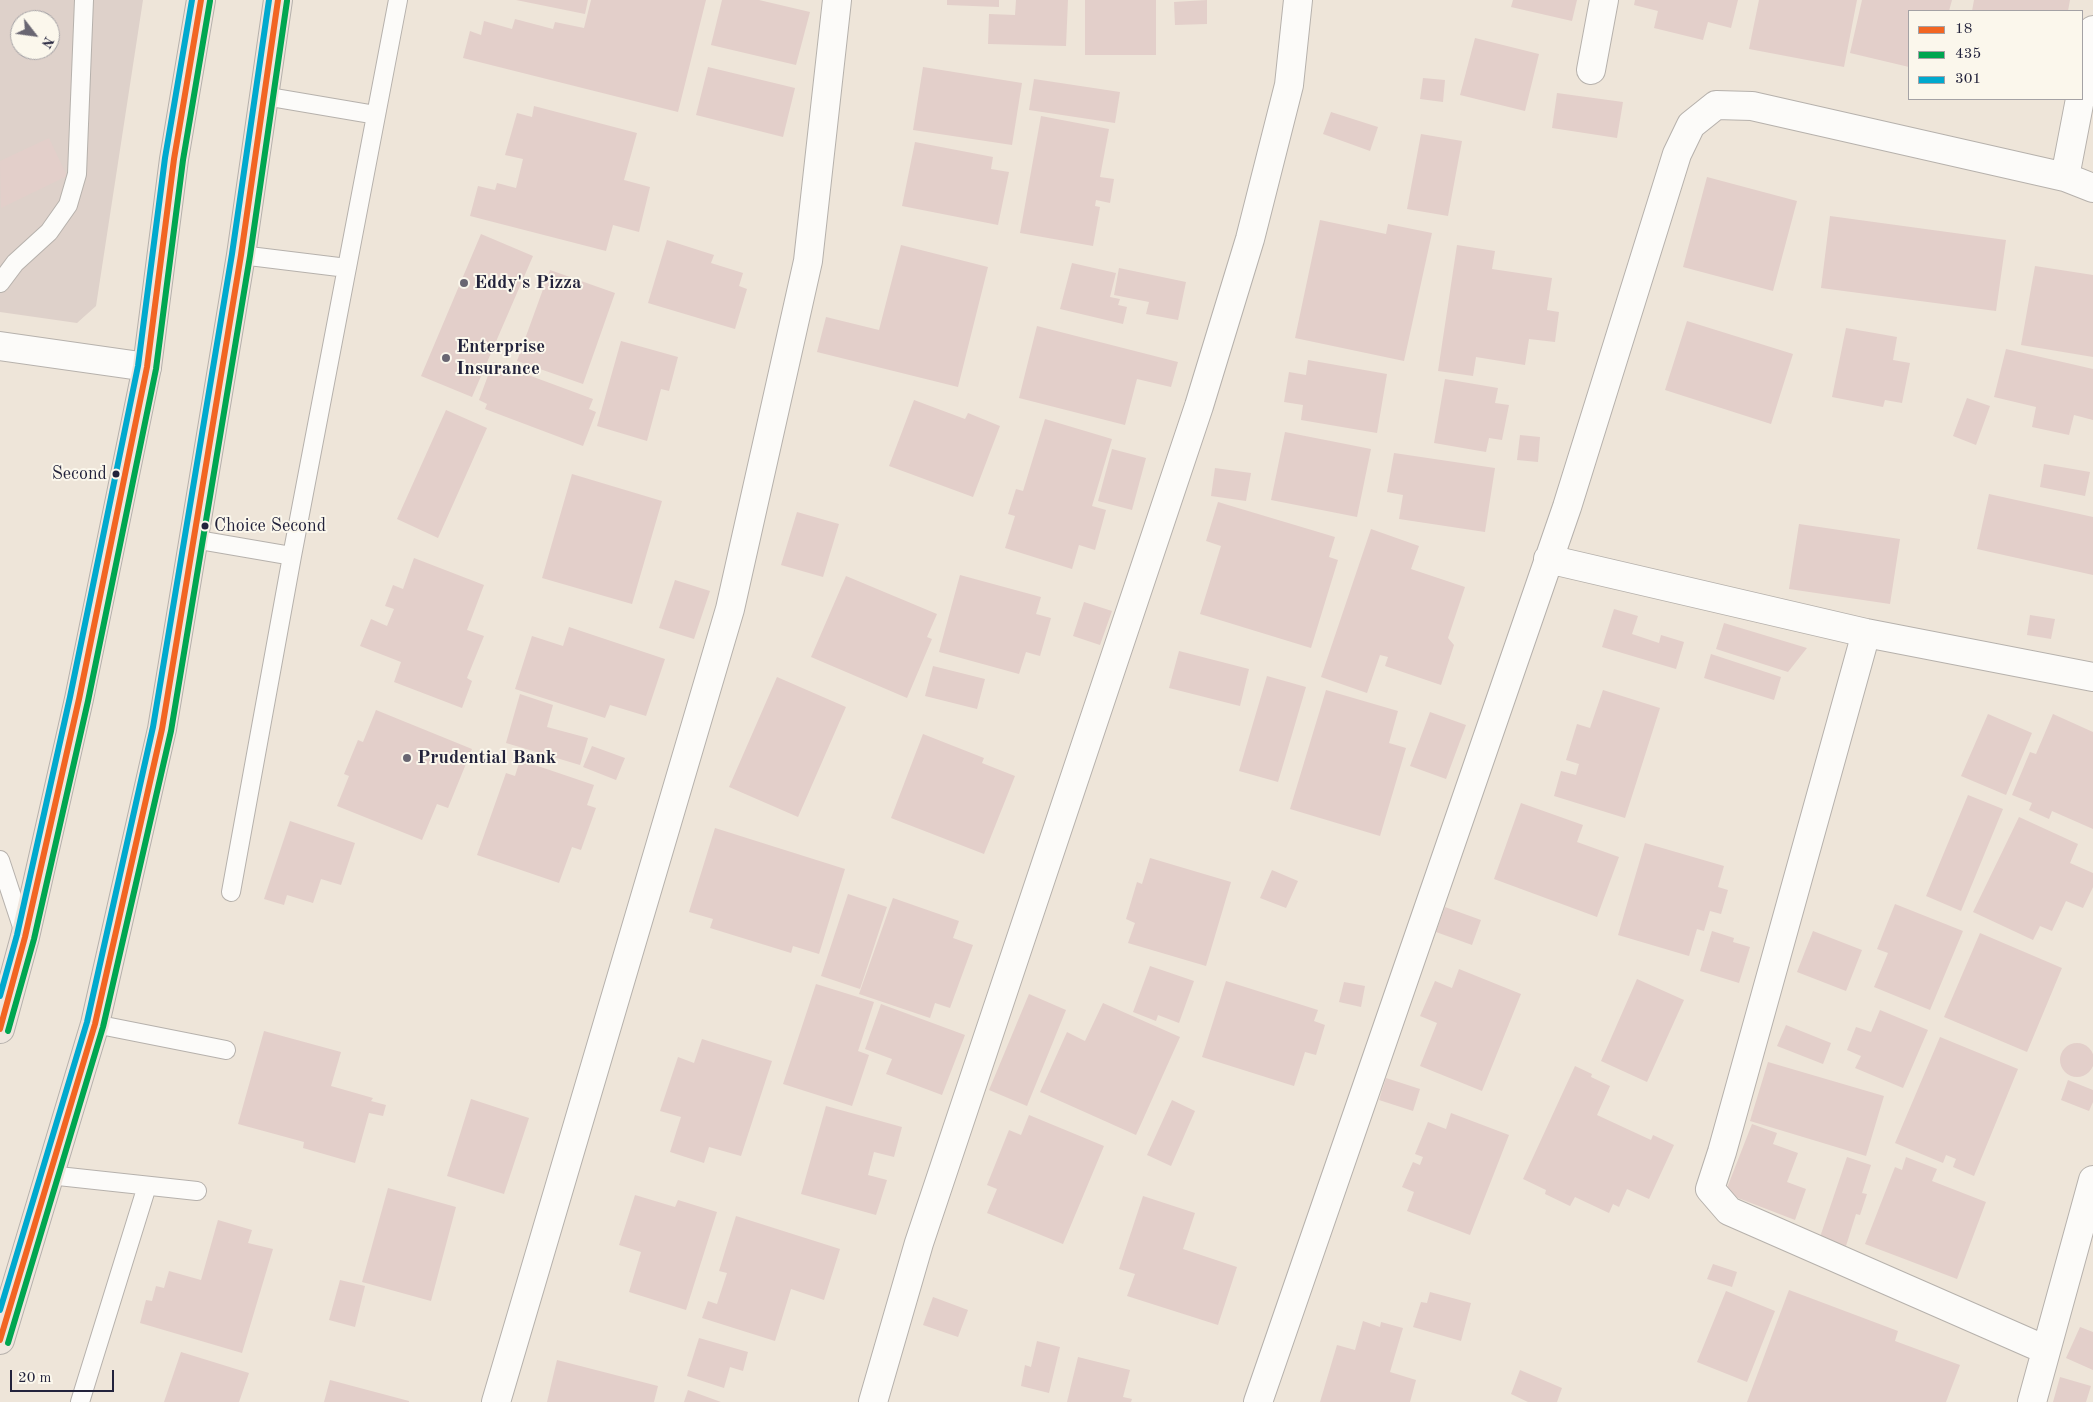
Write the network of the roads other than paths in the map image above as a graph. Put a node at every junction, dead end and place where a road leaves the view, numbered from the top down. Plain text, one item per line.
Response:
1 (84, 0) edge
2 (201, 0) edge
3 (278, 0) edge
4 (398, 0) edge
5 (837, 0) edge
6 (1298, 0) edge
7 (1604, 0) edge
8 (2093, 30) edge
9 (1591, 70) dead end
10 (2083, 85) edge
11 (264, 96) junction
12 (2080, 100) edge
13 (376, 115) junction
14 (2065, 177) junction
15 (2093, 188) edge
16 (241, 255) junction
17 (347, 268) junction
18 (0, 283) edge
19 (0, 346) edge
20 (147, 367) junction
21 (193, 539) junction
22 (292, 556) junction
23 (1548, 559) junction
24 (1866, 633) junction
25 (2093, 677) edge
26 (0, 860) edge
27 (231, 892) dead end
28 (25, 937) junction
29 (95, 1024) junction
30 (0, 1029) edge
31 (226, 1050) dead end
32 (50, 1176) junction
33 (2093, 1180) edge
34 (147, 1186) junction
35 (197, 1191) dead end
36 (0, 1340) edge
37 (2046, 1350) junction
38 (80, 1402) edge
39 (496, 1402) edge
40 (873, 1402) edge
41 (1258, 1402) edge
42 (2032, 1402) edge

1 - 18 lane
2 - 20 highway
3 - 11 highway
4 - 13 lane
5 - 39 street
6 - 40 street
7 - 9 street
8 - 10 street
11 - 13 lane
11 - 16 highway
12 - 14 street
13 - 17 lane
14 - 15 street
14 - 23 street
16 - 17 lane
16 - 21 highway
17 - 22 lane
19 - 20 street
20 - 28 highway
21 - 22 lane
21 - 29 highway
22 - 27 lane
23 - 24 street
23 - 41 street
24 - 25 street
24 - 37 street
26 - 28 lane
28 - 30 highway
29 - 31 lane
29 - 32 highway
32 - 34 lane
32 - 36 highway
33 - 37 street
34 - 35 lane
34 - 38 lane
37 - 42 street

